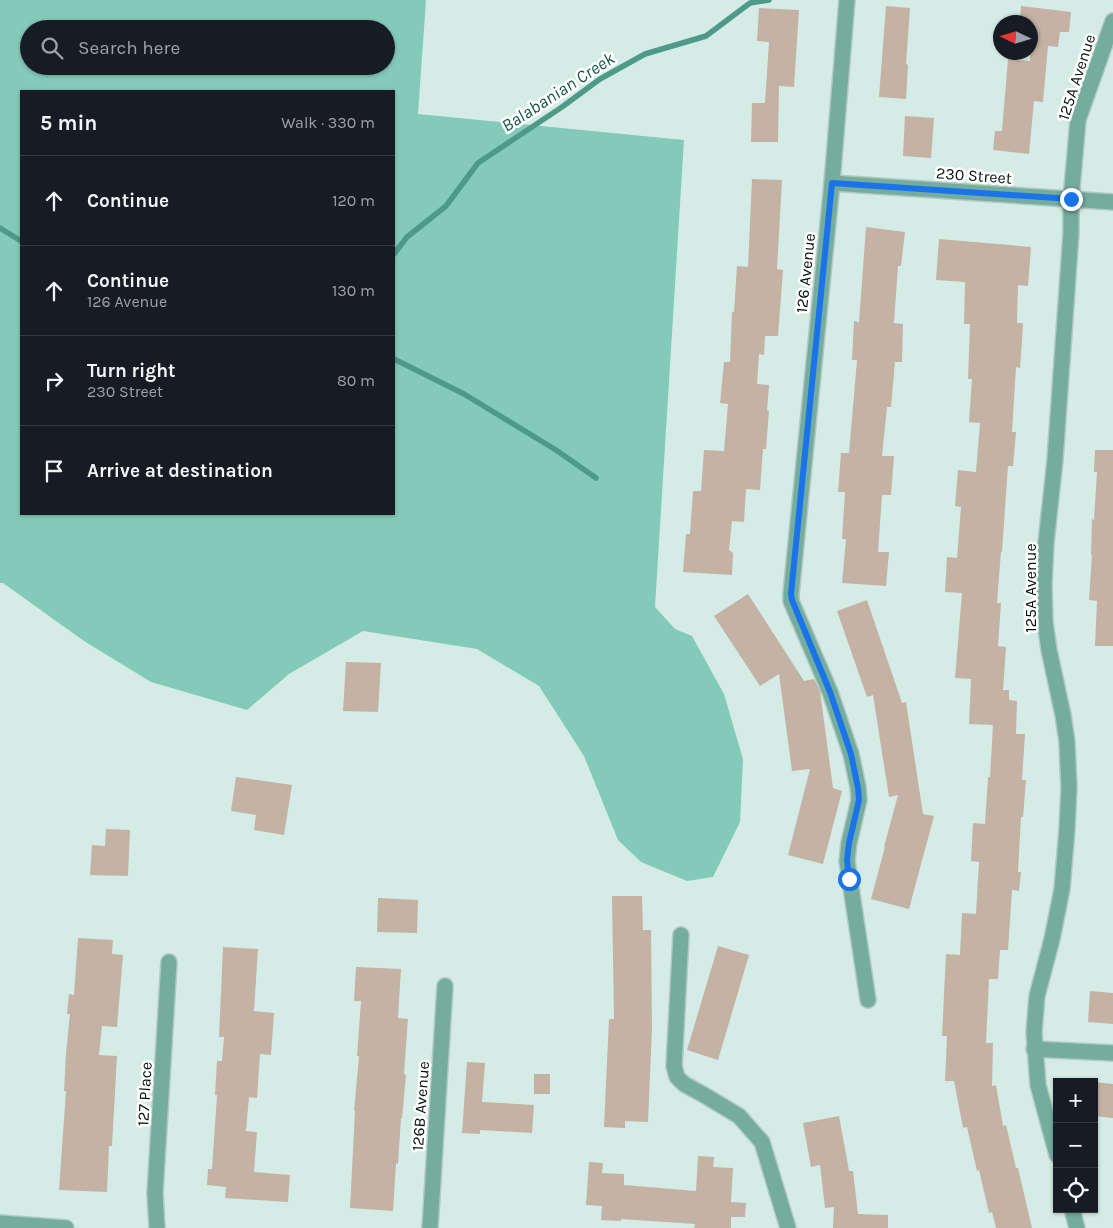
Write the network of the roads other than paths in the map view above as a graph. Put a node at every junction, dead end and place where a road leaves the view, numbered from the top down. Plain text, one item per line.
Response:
1 (846, 0) edge
2 (1113, 20) edge
3 (832, 183) junction
4 (1071, 199) junction
5 (1113, 202) edge
6 (680, 935) dead end
7 (169, 962) dead end
8 (445, 986) dead end
9 (868, 1000) dead end
10 (1034, 1049) junction
11 (1113, 1053) edge
12 (1053, 1140) edge
13 (1073, 1213) edge
14 (0, 1224) edge
15 (66, 1228) edge
16 (157, 1228) edge
17 (430, 1228) edge
18 (788, 1228) edge
19 (1077, 1228) edge

1 - 3 street, 126 Avenue
2 - 4 street, 125A Avenue
3 - 4 street, 230 Street
3 - 9 street, 126 Avenue
4 - 5 street, 230 Street
4 - 10 street, 125A Avenue
6 - 18 street
7 - 16 street, 127 Place
8 - 17 street, 126B Avenue
10 - 11 street
10 - 12 street, 125A Avenue
13 - 19 street
14 - 15 street

